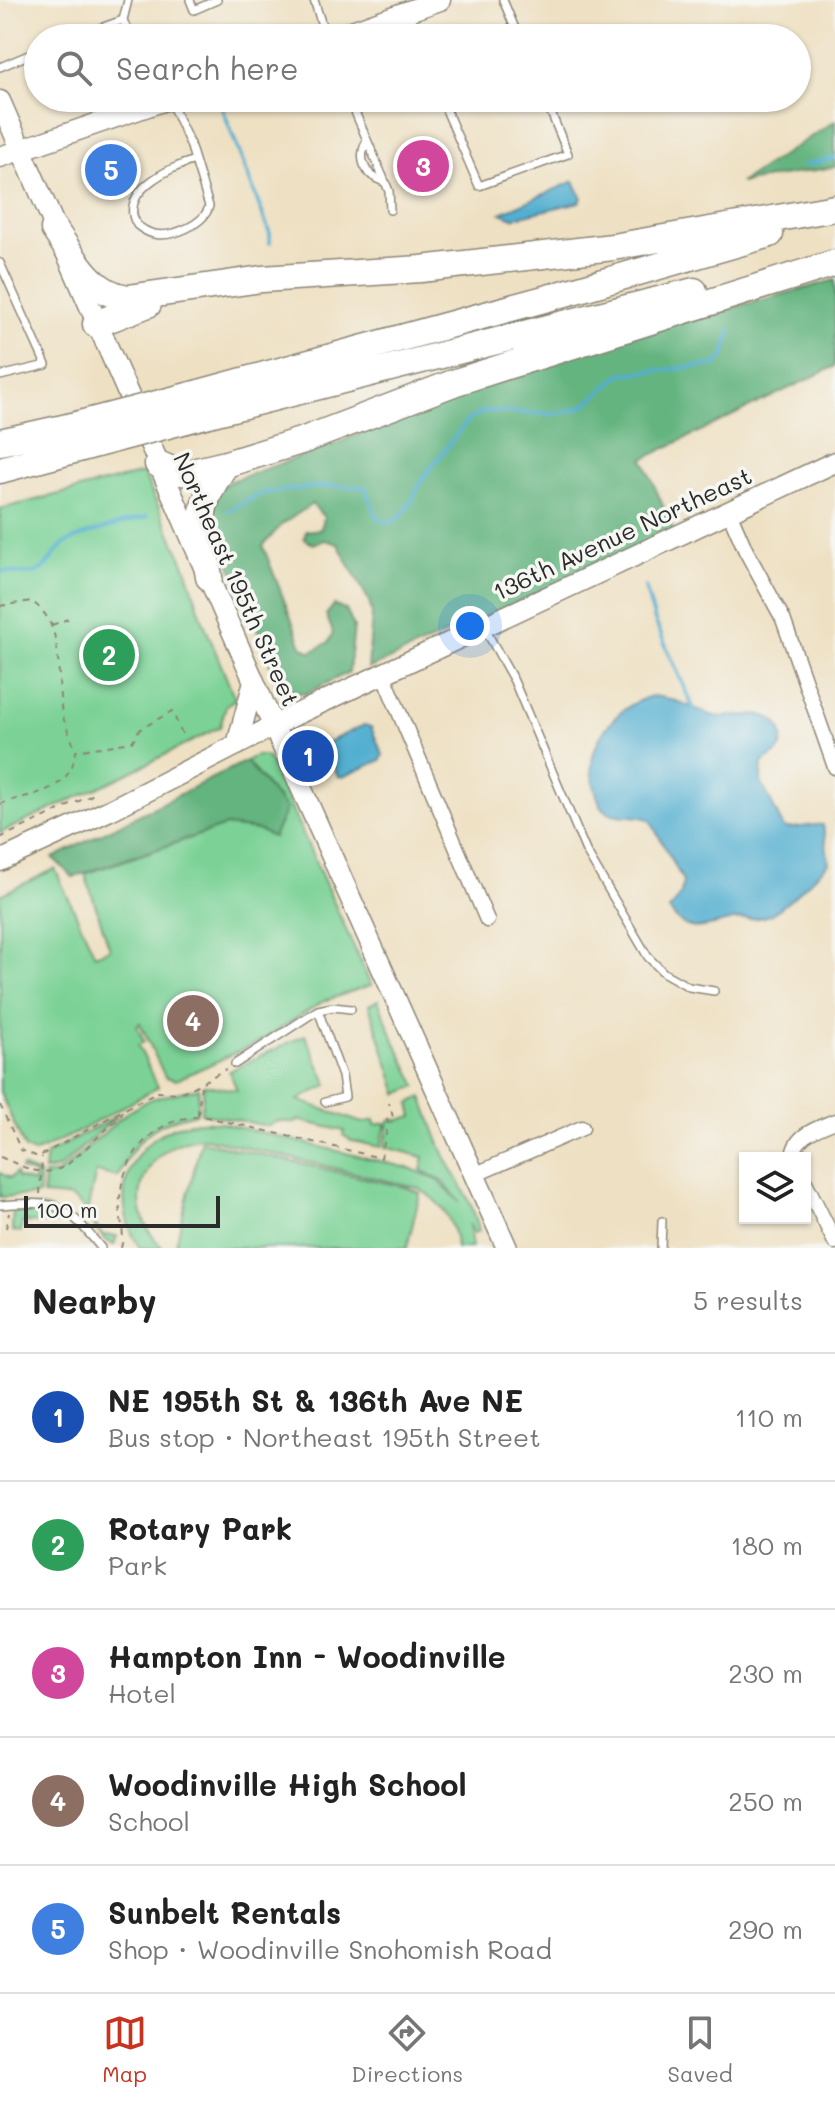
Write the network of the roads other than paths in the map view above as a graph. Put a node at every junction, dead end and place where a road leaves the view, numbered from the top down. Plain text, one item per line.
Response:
1 (128, 0) edge
2 (190, 0) edge
3 (217, 0) edge
4 (314, 0) edge
5 (440, 0) edge
6 (503, 0) edge
7 (411, 10) junction
8 (123, 20) junction
9 (112, 24) edge
10 (125, 24) edge
11 (323, 24) edge
12 (370, 24) edge
13 (413, 24) edge
14 (513, 24) edge
15 (24, 56) edge
16 (0, 67) edge
17 (0, 101) edge
18 (127, 112) edge
19 (170, 112) edge
20 (355, 112) edge
21 (447, 112) edge
22 (551, 112) edge
23 (367, 140) junction
24 (21, 150) junction
25 (0, 157) edge
26 (195, 160) junction
27 (384, 182) junction
28 (835, 208) edge
29 (390, 210) dead end
30 (835, 215) edge
31 (54, 229) junction
32 (835, 262) edge
33 (0, 263) edge
34 (205, 287) junction
35 (96, 324) junction
36 (0, 376) edge
37 (204, 403) junction
38 (73, 438) junction
39 (0, 442) edge
40 (835, 462) edge
41 (158, 464) junction
42 (226, 464) junction
43 (0, 470) edge
44 (729, 512) junction
45 (209, 577) junction
46 (484, 627) junction
47 (383, 674) junction
48 (254, 681) junction
49 (274, 727) junction
50 (237, 745) junction
51 (835, 767) edge
52 (0, 861) edge
53 (487, 920) dead end
54 (714, 991) dead end
55 (351, 1009) dead end
56 (318, 1010) junction
57 (235, 1064) road end
58 (325, 1102) dead end
59 (835, 1121) edge
60 (582, 1128) dead end
61 (795, 1152) edge
62 (474, 1175) junction
63 (811, 1194) edge
64 (0, 1205) edge
65 (662, 1221) dead end
66 (835, 1242) edge
67 (101, 1248) edge
68 (507, 1248) edge
69 (661, 1248) edge

1 - 8 lane
2 - 3 lane
4 - 11 lane
5 - 7 main road
6 - 14 lane
7 - 12 main road
7 - 13 lane
8 - 9 lane
8 - 10 lane
15 - 16 lane
17 - 24 main road, Northeast 195th Street
18 - 24 main road
19 - 26 lane
20 - 23 lane
21 - 22 lane
23 - 27 lane
23 - 27 lane
24 - 25 main road
24 - 31 main road, Northeast 195th Street
26 - 26 lane
27 - 29 lane
28 - 34 highway
30 - 37 highway
31 - 34 highway
31 - 35 main road, Northeast 195th Street
32 - 37 highway
32 - 42 highway
33 - 36 lane
34 - 35 highway
35 - 41 main road, Northeast 195th Street
37 - 38 highway, bridge
38 - 39 highway
38 - 43 highway
40 - 44 main road, 136th Avenue Northeast
41 - 42 highway
41 - 45 main road, Northeast 195th Street
42 - 45 highway
44 - 46 main road, 136th Avenue Northeast
44 - 51 street
45 - 48 main road, Northeast 195th Street
46 - 47 main road, 136th Avenue Northeast
46 - 54 lane
47 - 49 main road, 136th Avenue Northeast
47 - 53 street
48 - 49 main road, Northeast 195th Street
48 - 50 main road
49 - 50 main road, 136th Avenue Northeast
49 - 62 main road, Northeast 195th Street
50 - 52 main road, 136th Avenue Northeast
55 - 56 lane
56 - 57 lane
56 - 58 lane
59 - 61 street
60 - 62 street
62 - 68 main road, Northeast 195th Street
63 - 66 street
64 - 67 lane
65 - 69 lane

